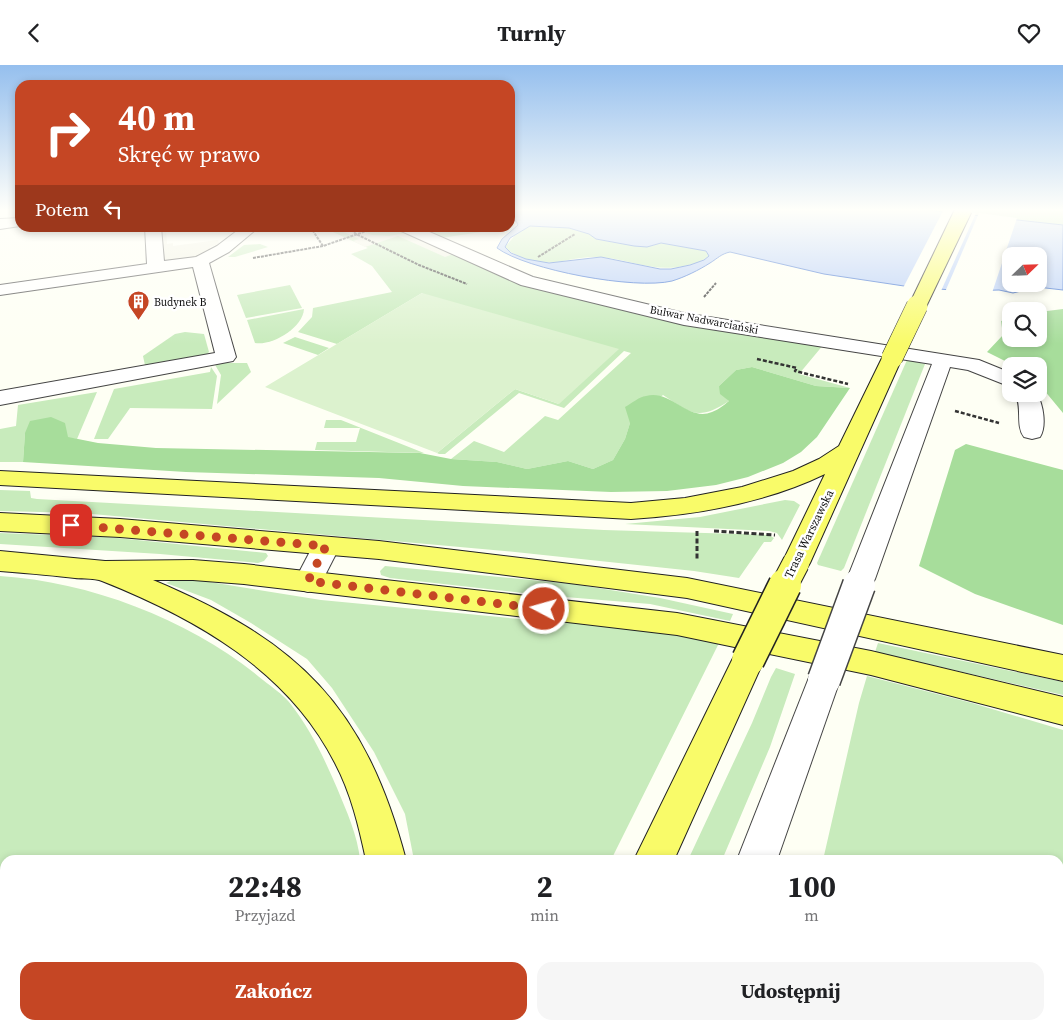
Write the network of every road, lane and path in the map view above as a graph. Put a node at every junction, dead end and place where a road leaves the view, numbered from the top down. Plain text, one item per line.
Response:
1 (155, 254) edge
2 (213, 254) edge
3 (466, 254) edge
4 (543, 254) edge
5 (942, 254) edge
6 (200, 261) junction
7 (156, 268) junction
8 (511, 274) junction
9 (0, 291) edge
10 (940, 367) dead end
11 (797, 368) dead end
12 (1002, 376) edge
13 (856, 386) dead end
14 (0, 398) edge
15 (1031, 402) edge
16 (953, 411) dead end
17 (1007, 426) dead end
18 (1032, 432) dead end
19 (849, 450) junction
20 (0, 480) edge
21 (0, 522) edge
22 (326, 546) junction
23 (787, 552) junction
24 (0, 561) edge
25 (697, 564) dead end
26 (105, 571) junction
27 (308, 581) junction
28 (1063, 668) edge
29 (1063, 711) edge
30 (385, 855) edge
31 (656, 855) edge
32 (759, 855) edge

1 - 7 street
2 - 6 street
3 - 8 street, Bulwar Nadwarciański
4 - 8 path
5 - 19 main road, Trasa Warszawska, bridge
6 - 7 street
6 - 14 street
7 - 9 street
8 - 12 street, Bulwar Nadwarciański
10 - 32 street, bridge
11 - 13 path
15 - 18 street
16 - 17 path
19 - 20 main road
19 - 23 main road, Trasa Warszawska
21 - 22 main road
22 - 27 street
22 - 28 main road
23 - 25 path
23 - 31 main road, Trasa Warszawska, bridge
24 - 26 main road
26 - 27 main road
26 - 30 main road
27 - 29 main road

